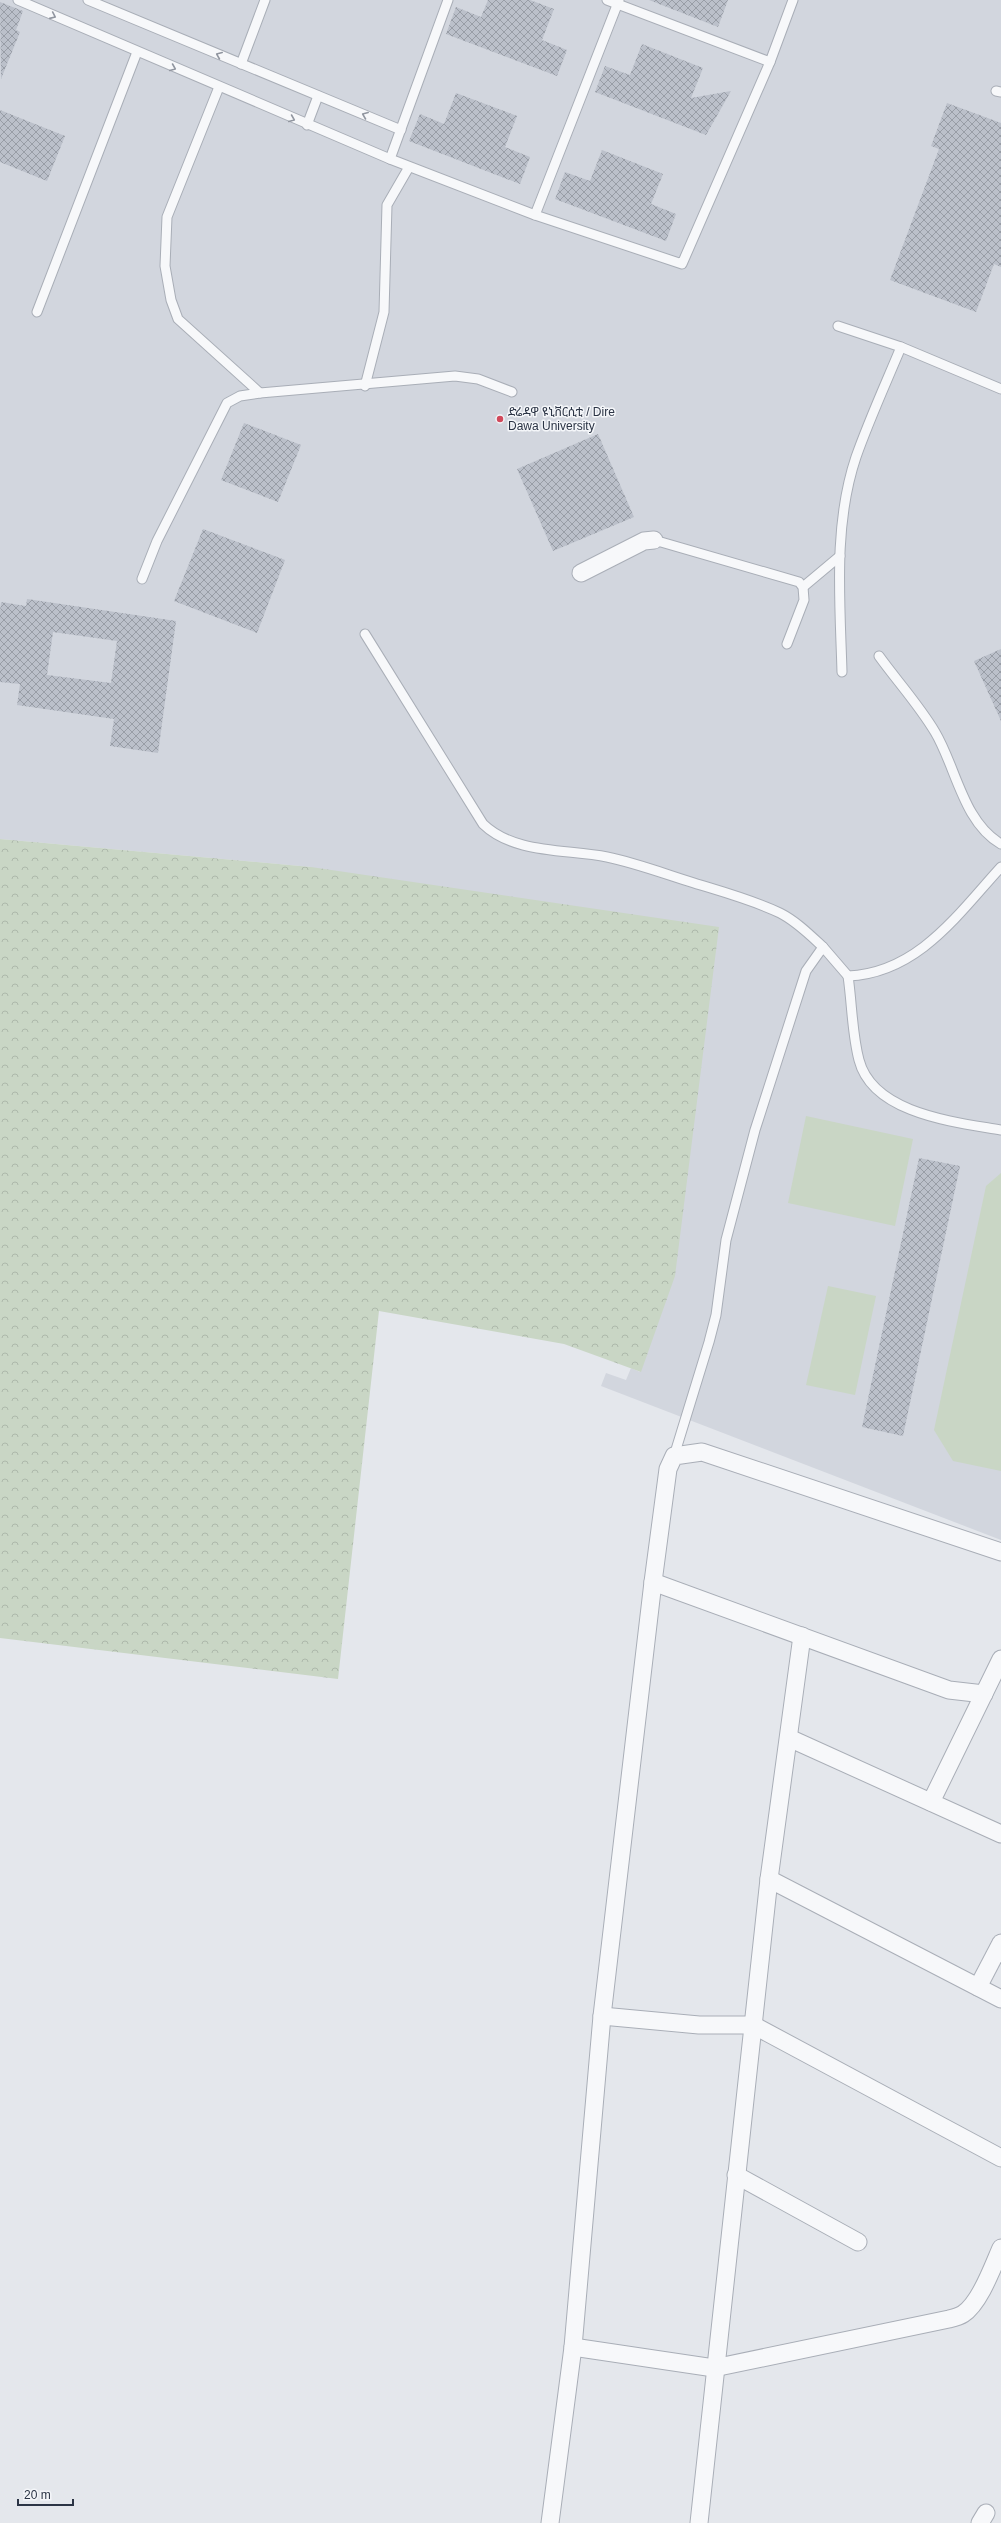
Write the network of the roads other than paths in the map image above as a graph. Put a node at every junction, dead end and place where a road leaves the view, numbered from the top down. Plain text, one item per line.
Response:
1 (18, 0) edge
2 (88, 0) edge
3 (265, 0) edge
4 (448, 0) edge
5 (607, 0) edge
6 (793, 0) edge
7 (618, 2) edge
8 (137, 52) junction
9 (770, 62) junction
10 (241, 64) junction
11 (219, 88) junction
12 (318, 96) junction
13 (307, 125) junction
14 (401, 130) junction
15 (390, 159) junction
16 (410, 167) junction
17 (535, 215) junction
18 (37, 312) dead end
19 (838, 326) dead end
20 (901, 347) junction
21 (365, 386) junction
22 (1001, 389) edge
23 (512, 392) dead end
24 (260, 393) junction
25 (654, 540) joint
26 (840, 556) junction
27 (581, 573) dead end
28 (142, 579) dead end
29 (804, 587) junction
30 (365, 634) dead end
31 (787, 644) dead end
32 (879, 656) dead end
33 (842, 672) dead end
34 (1001, 844) edge
35 (1001, 867) edge
36 (823, 947) junction
37 (848, 976) junction
38 (1001, 1130) edge
39 (674, 1456) junction
40 (1001, 1552) edge
41 (652, 1582) junction
42 (802, 1636) junction
43 (1001, 1659) edge
44 (984, 1694) junction
45 (789, 1738) junction
46 (931, 1802) junction
47 (1001, 1834) edge
48 (769, 1879) junction
49 (1001, 1943) edge
50 (978, 1987) junction
51 (1001, 1999) edge
52 (602, 2016) junction
53 (753, 2025) junction
54 (1001, 2158) edge
55 (736, 2175) junction
56 (858, 2242) dead end
57 (1001, 2248) edge
58 (573, 2347) junction
59 (714, 2368) junction
60 (550, 2523) edge
61 (699, 2523) edge

1 -> 8 lane
10 -> 2 lane
3 - 10 lane
4 - 14 lane
5 - 7 lane
6 - 9 lane
7 - 9 lane
7 - 17 lane
8 -> 11 lane
8 - 18 lane
9 - 17 lane
10 - 12 lane
11 -> 13 lane
11 - 24 lane
12 - 13 lane
14 -> 12 lane
13 - 15 lane
14 - 15 lane
15 - 16 lane
16 - 17 lane
16 - 21 lane
19 - 20 lane
20 - 22 lane
20 - 26 lane
21 - 23 lane
21 - 24 lane
24 - 28 lane
25 - 27 street
25 - 29 lane
26 - 29 lane
26 - 33 lane
29 - 31 lane
30 - 36 lane
32 - 34 lane
35 - 37 lane
36 - 37 lane
36 - 39 lane
37 - 38 lane
39 - 40 street
39 - 41 street
41 - 42 street
41 - 52 street
42 - 44 street
42 - 45 street
43 - 44 street
44 - 46 street
45 - 46 street
45 - 48 street
46 - 47 street
48 - 50 street
48 - 53 street
49 - 50 street
50 - 51 street
52 - 53 street
52 - 58 street
53 - 54 street
53 - 55 street
55 - 56 street
55 - 59 street
57 - 59 street
58 - 59 street
58 - 60 street
59 - 61 street

